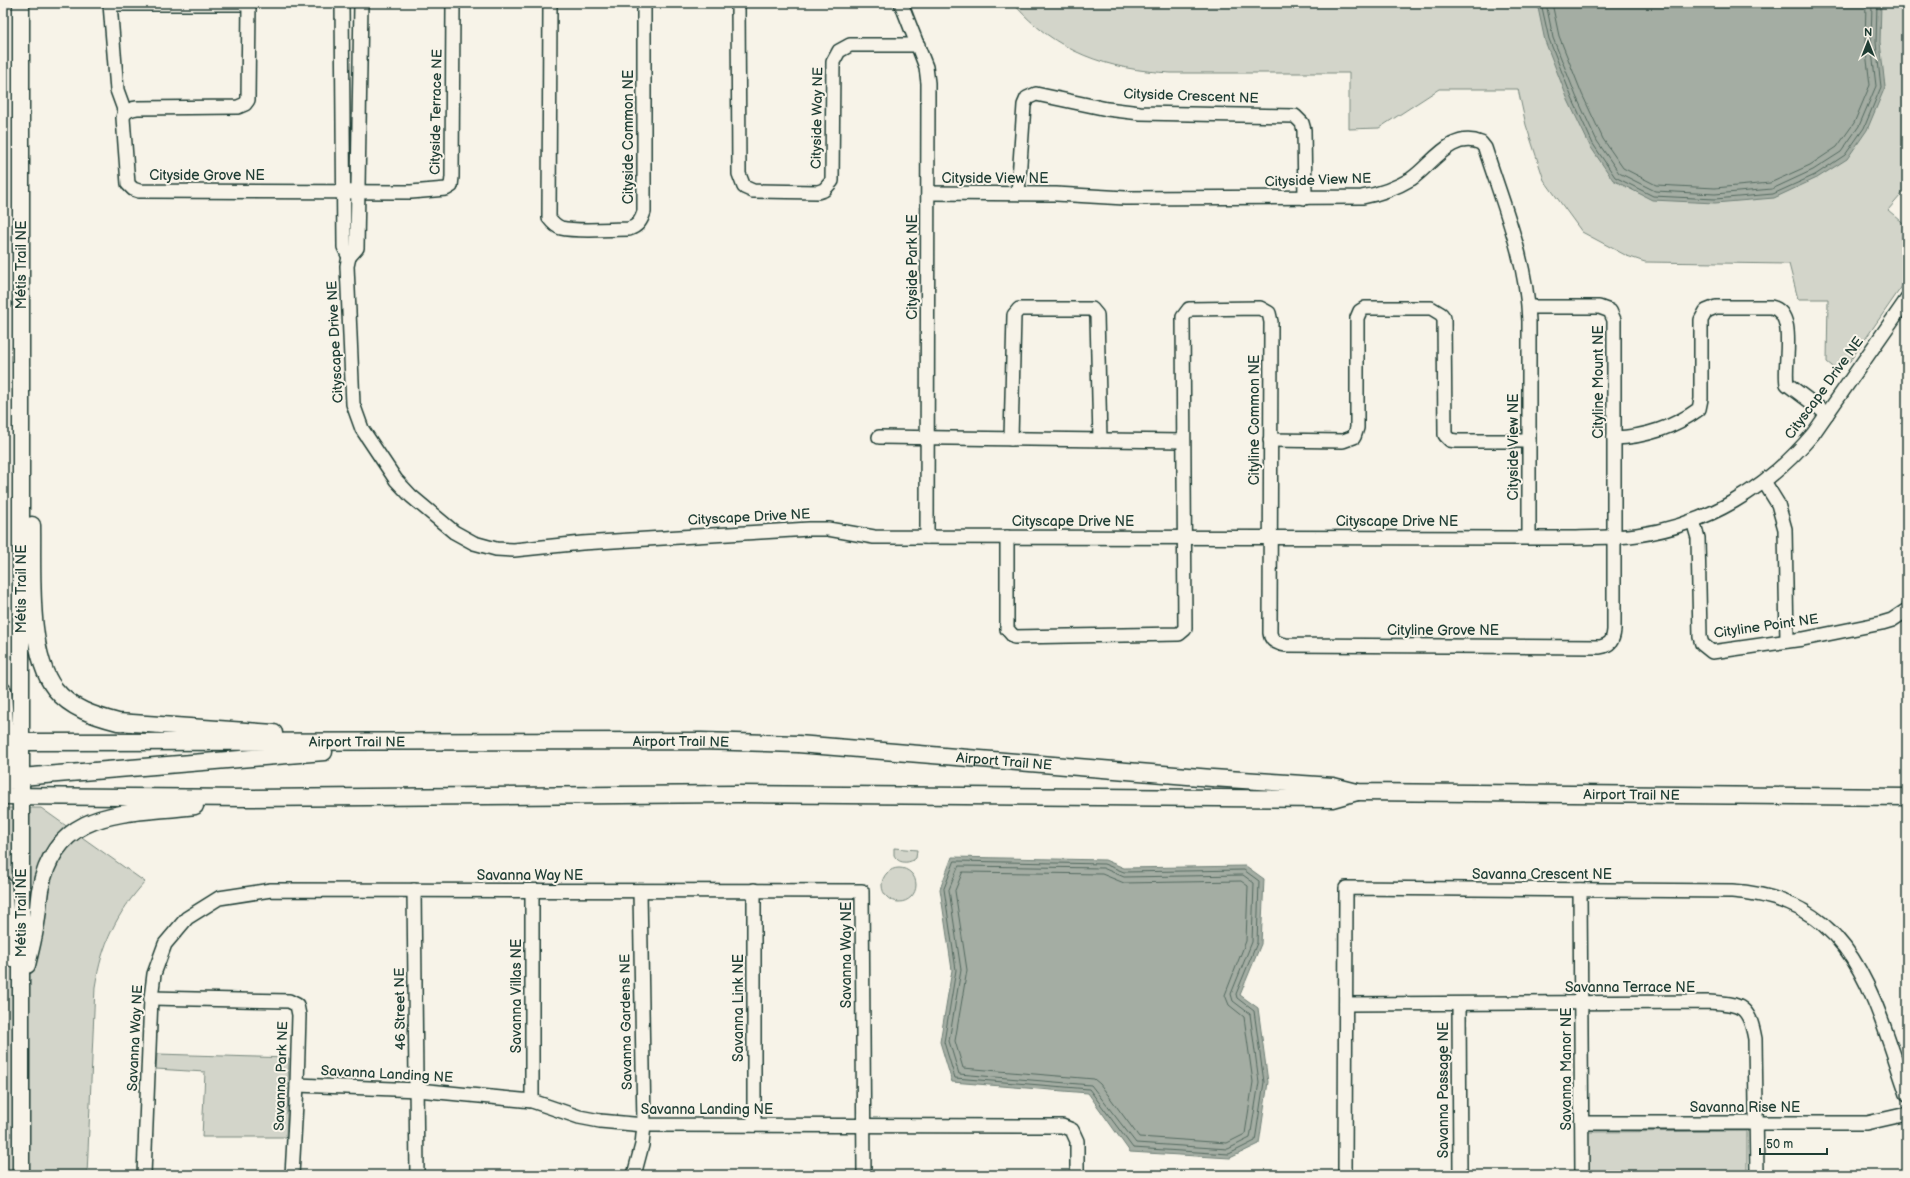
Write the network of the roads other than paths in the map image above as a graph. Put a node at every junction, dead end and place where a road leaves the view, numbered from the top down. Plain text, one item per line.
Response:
1 (21, 3) edge
2 (110, 3) edge
3 (249, 3) edge
4 (342, 3) edge
5 (361, 3) edge
6 (453, 3) edge
7 (550, 3) edge
8 (644, 3) edge
9 (738, 3) edge
10 (901, 3) edge
11 (918, 45) junction
12 (125, 112) junction
13 (344, 192) junction
14 (359, 192) junction
15 (929, 193) junction
16 (1018, 193) junction
17 (1305, 198) junction
18 (21, 232) junction
19 (349, 257) junction
20 (1907, 299) edge
21 (1529, 307) junction
22 (1827, 414) junction
23 (879, 437) dead end
24 (928, 438) junction
25 (1614, 438) junction
26 (1011, 439) junction
27 (1100, 440) junction
28 (1270, 440) junction
29 (1183, 441) junction
30 (1529, 441) junction
31 (1764, 483) junction
32 (1693, 521) junction
33 (927, 537) junction
34 (1007, 537) junction
35 (1184, 537) junction
36 (1270, 537) junction
37 (1529, 537) junction
38 (1614, 537) junction
39 (1907, 610) edge
40 (1787, 641) junction
41 (3, 691) edge
42 (439, 743) junction
43 (8, 746) edge
44 (13, 779) edge
45 (1357, 792) junction
46 (3, 796) edge
47 (21, 797) junction
48 (1907, 797) edge
49 (249, 798) junction
50 (3, 885) edge
51 (414, 890) junction
52 (754, 890) junction
53 (1580, 890) junction
54 (640, 891) junction
55 (532, 892) junction
56 (20, 992) junction
57 (151, 998) junction
58 (1582, 1003) junction
59 (1346, 1004) junction
60 (1459, 1004) junction
61 (298, 1085) junction
62 (418, 1090) junction
63 (1907, 1094) edge
64 (532, 1101) junction
65 (1907, 1114) edge
66 (1582, 1123) junction
67 (1757, 1123) junction
68 (644, 1125) junction
69 (754, 1125) junction
70 (864, 1125) junction
71 (21, 1175) edge
72 (144, 1175) edge
73 (292, 1175) edge
74 (417, 1175) edge
75 (634, 1175) edge
76 (864, 1175) edge
77 (1077, 1175) edge
78 (1345, 1175) edge
79 (1460, 1175) edge
80 (1582, 1175) edge
81 (1757, 1175) edge

1 - 18 main road, Métis Trail NE
2 - 3 street
2 - 12 street
3 - 12 street
4 - 13 street, Cityscape Drive NE
5 - 14 street, Cityscape Drive NE
6 - 14 street, Cityside Terrace NE
7 - 8 street, Cityside Common NE
9 - 11 street, Cityside Way NE
10 - 11 street, Cityside Park NE
11 - 15 street, Cityside Park NE
12 - 13 street, Cityside Grove NE
13 - 14 street, Cityside Terrace NE
13 - 19 street, Cityscape Drive NE
14 - 19 street, Cityscape Drive NE
15 - 16 street, Cityside View NE
15 - 24 street, Cityside Park NE
16 - 17 street, Cityside View NE
16 - 17 street, Cityside Crescent NE
17 - 21 street, Cityside View NE
18 - 42 main road
18 - 43 main road, Métis Trail NE
19 - 33 street, Cityscape Drive NE
20 - 22 street, Cityscape Drive NE
21 - 25 street, Cityline Mount NE
21 - 30 street, Cityside View NE
22 - 25 street
22 - 31 street, Cityscape Drive NE
23 - 24 street
24 - 26 street
24 - 33 street, Cityside Park NE
25 - 38 street, Cityline Mount NE
26 - 27 street
26 - 27 street
27 - 29 street
28 - 29 street, Cityline Common NE
28 - 30 street
28 - 36 street, Cityline Common NE
29 - 35 street
30 - 37 street, Cityside View NE
31 - 32 street, Cityscape Drive NE
31 - 40 street
32 - 38 street, Cityscape Drive NE
32 - 40 street, Cityline Point NE
33 - 34 street, Cityscape Drive NE
34 - 35 street, Cityscape Drive NE
34 - 35 street
35 - 36 street, Cityscape Drive NE
36 - 37 street, Cityscape Drive NE
36 - 38 street, Cityline Grove NE
37 - 38 street, Cityscape Drive NE
39 - 40 street, Cityline Point NE
41 - 43 main road
42 - 43 main road, Airport Trail NE
42 - 44 main road
42 - 45 main road, Airport Trail NE
43 - 44 main road, Métis Trail NE
44 - 47 main road, Métis Trail NE
45 - 48 main road, Airport Trail NE
45 - 49 main road, Airport Trail NE
46 - 47 main road, Airport Trail NE
47 - 49 main road, Airport Trail NE
47 - 56 main road, Métis Trail NE
49 - 56 main road
50 - 56 main road
51 - 55 street, Savanna Way NE
51 - 57 street, Savanna Way NE
51 - 62 street, 46 Street NE
52 - 54 street, Savanna Way NE
52 - 69 street, Savanna Link NE
52 - 70 street, Savanna Way NE
53 - 58 street, Savanna Manor NE
53 - 59 street, Savanna Crescent NE
53 - 63 street, Savanna Crescent NE
54 - 55 street, Savanna Way NE
54 - 68 street, Savanna Gardens NE
55 - 64 street, Savanna Villas NE
56 - 71 main road, Métis Trail NE
57 - 61 street, Savanna Park NE
57 - 72 street, Savanna Way NE
58 - 60 street, Savanna Terrace NE
58 - 66 street, Savanna Manor NE
58 - 67 street, Savanna Terrace NE
59 - 60 street, Savanna Terrace NE
59 - 78 street, Savanna Crescent NE
60 - 79 street, Savanna Passage NE
61 - 62 street, Savanna Landing NE
61 - 73 street, Savanna Park NE
62 - 64 street, Savanna Landing NE
62 - 74 street, 46 Street NE
64 - 68 street, Savanna Landing NE
65 - 67 street, Savanna Rise NE
66 - 67 street, Savanna Rise NE
66 - 80 street, Savanna Manor NE
67 - 81 street, Savanna Terrace NE
68 - 69 street, Savanna Landing NE
68 - 75 street, Savanna Gardens NE
69 - 70 street, Savanna Landing NE
70 - 76 street, Savanna Way NE
70 - 77 street, Savanna Landing NE

